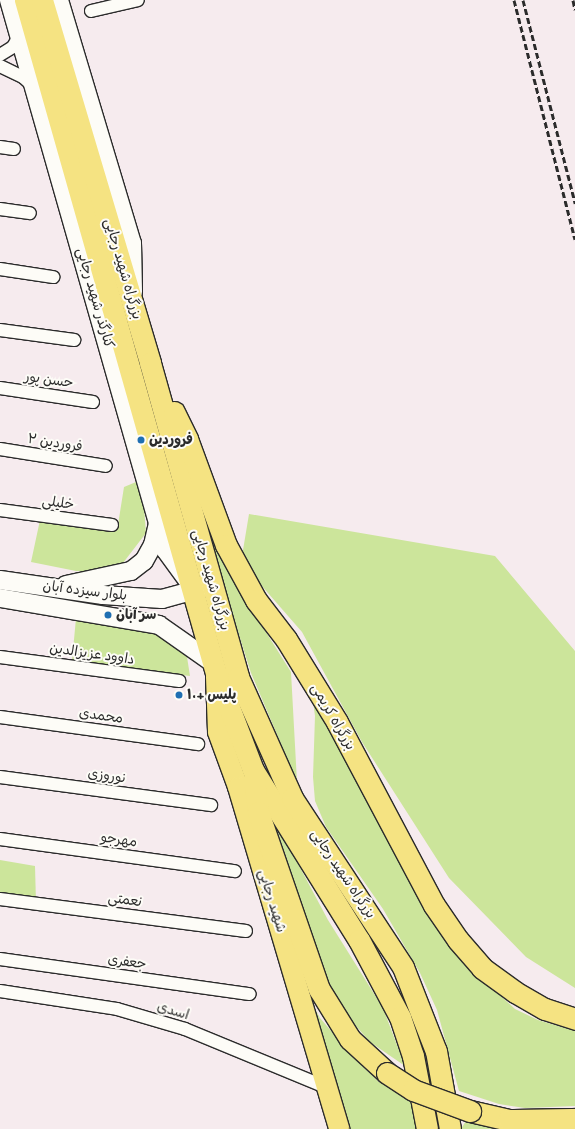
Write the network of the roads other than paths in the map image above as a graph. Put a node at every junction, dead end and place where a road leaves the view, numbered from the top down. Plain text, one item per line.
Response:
1 (8, 0) edge
2 (25, 0) edge
3 (42, 0) edge
4 (60, 0) edge
5 (138, 0) edge
6 (91, 11) dead end
7 (19, 36) junction
8 (0, 55) edge
9 (0, 66) edge
10 (34, 87) junction
11 (0, 147) edge
12 (14, 149) dead end
13 (0, 209) edge
14 (30, 213) dead end
15 (0, 269) edge
16 (53, 277) dead end
17 (135, 310) junction
18 (0, 330) edge
19 (74, 340) dead end
20 (150, 363) junction
21 (0, 388) edge
22 (93, 402) dead end
23 (0, 449) edge
24 (106, 466) dead end
25 (0, 510) edge
26 (158, 524) junction
27 (112, 526) dead end
28 (0, 580) edge
29 (213, 585) junction
30 (53, 588) junction
31 (193, 591) junction
32 (0, 598) edge
33 (140, 598) junction
34 (141, 622) junction
35 (0, 657) edge
36 (214, 668) junction
37 (179, 681) dead end
38 (0, 717) edge
39 (198, 744) dead end
40 (253, 770) junction
41 (0, 777) edge
42 (211, 805) dead end
43 (0, 839) edge
44 (235, 871) dead end
45 (0, 899) edge
46 (246, 931) dead end
47 (0, 959) edge
48 (0, 991) edge
49 (250, 994) dead end
50 (575, 1019) edge
51 (328, 1088) junction
52 (575, 1119) edge
53 (339, 1129) edge
54 (427, 1129) edge
55 (450, 1129) edge

1 - 7 street, کنارگذر شهید رجایی
2 - 31 highway, بزرگراه شهید رجایی
3 - 17 highway, بزرگراه شهید رجایی
4 - 17 street
5 - 6 street
7 - 8 street
7 - 10 street, کنارگذر شهید رجایی
9 - 10 street
10 - 26 street, کنارگذر شهید رجایی
11 - 12 street
13 - 14 street
15 - 16 street
17 - 20 highway, بزرگراه شهید رجایی
18 - 19 street
20 - 29 highway, بزرگراه شهید رجایی
20 - 50 highway, بزرگراه کریمی
21 - 22 street, حسن پور
23 - 24 street, فروردین ۲
25 - 27 street, خلیلی
26 - 30 main road
26 - 31 street, کنارگذر شهید رجایی
28 - 30 main road, بلوار سیزده آبان
29 - 31 main road, بلوار سیزده آبان
29 - 55 highway, بزرگراه شهید رجایی
30 - 33 main road, بلوار سیزده آبان
31 - 33 main road, بلوار سیزده آبان
31 - 36 highway, بزرگراه شهید رجایی
32 - 34 main road, بلوار سیزده آبان
33 - 34 main road
34 - 36 main road, بلوار سیزده آبان
35 - 37 street, داوود عزیزالدین
36 - 40 highway, بزرگراه شهید رجایی
36 - 51 main road, شهید رجایی
38 - 39 street, محمدی
40 - 52 highway, bridge
40 - 54 highway, بزرگراه شهید رجایی
41 - 42 street, نوروزی
43 - 44 street, مهرجو
45 - 46 street, نعمتی
47 - 49 street, جعفری
48 - 51 street, اسدی
51 - 53 main road, شهید رجایی

